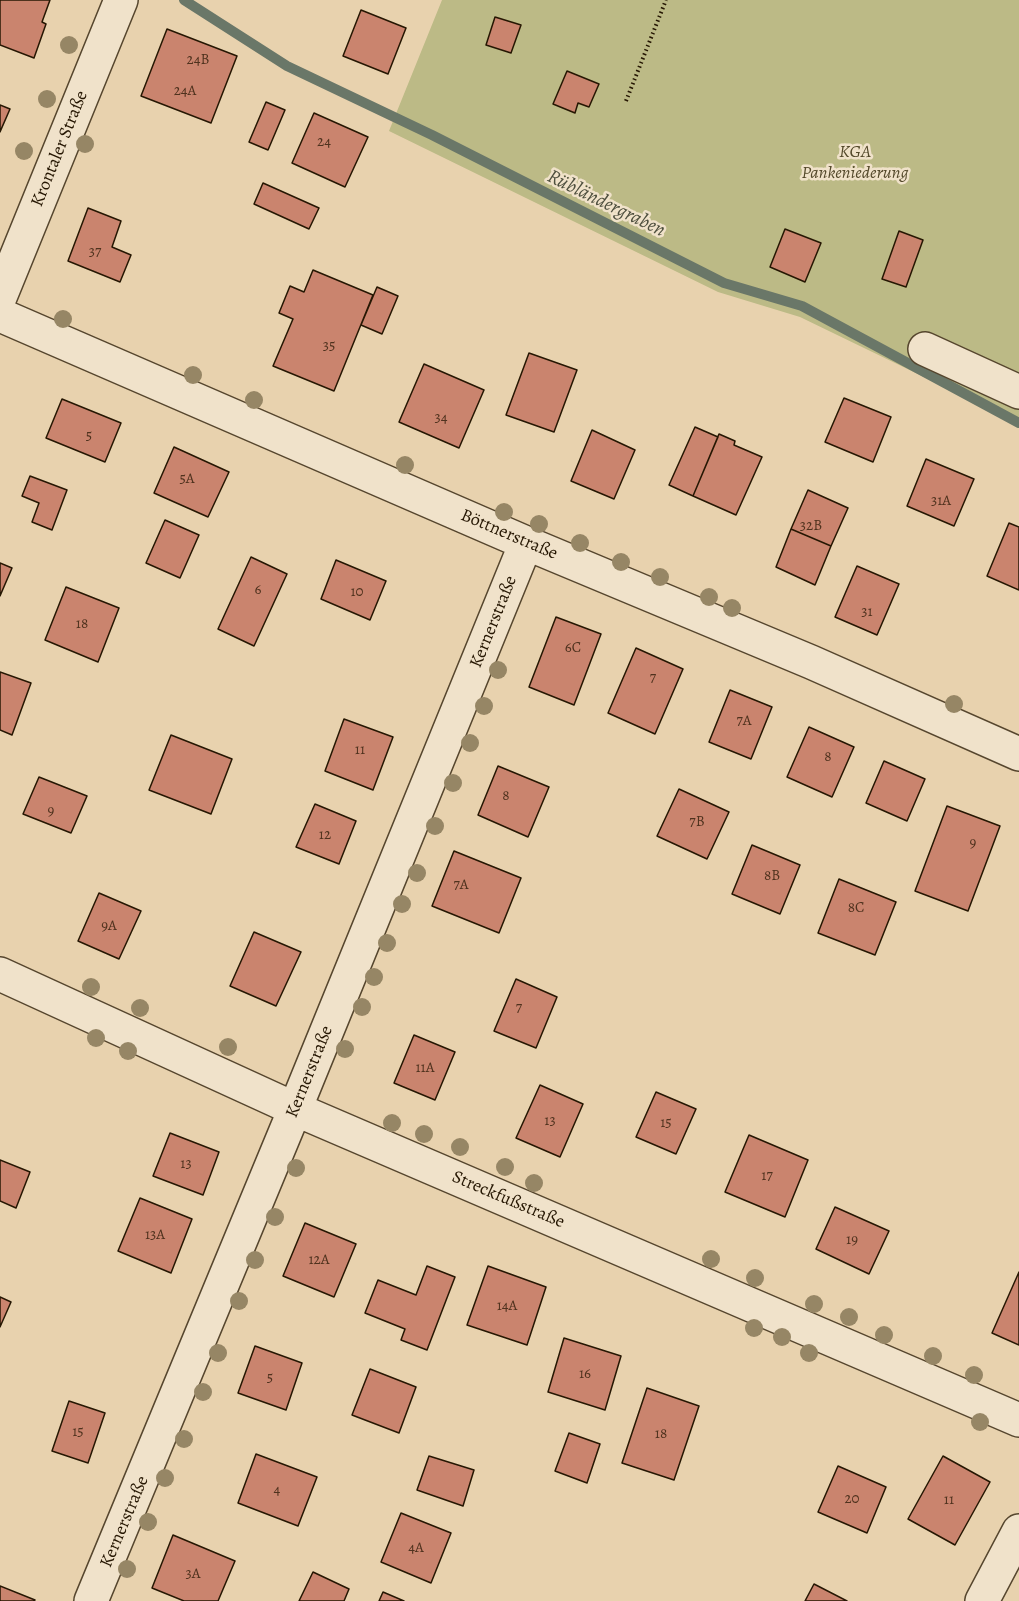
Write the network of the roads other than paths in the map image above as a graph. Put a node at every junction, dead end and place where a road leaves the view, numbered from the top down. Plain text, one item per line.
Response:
1 (121, 0) edge
2 (0, 297) edge
3 (0, 315) edge
4 (925, 349) dead end
5 (1019, 392) edge
6 (526, 543) junction
7 (1019, 754) edge
8 (0, 974) edge
9 (296, 1109) junction
10 (1019, 1420) edge
11 (1019, 1531) edge
12 (91, 1601) edge
13 (982, 1601) edge

1 - 2 street, Krontaler Straße
3 - 6 street, Böttnerstraße
4 - 5 street
6 - 7 street, Böttnerstraße
6 - 9 street, Kernerstraße
8 - 9 street, Streckfußstraße
9 - 10 street, Streckfußstraße
9 - 12 street, Kernerstraße
11 - 13 street

